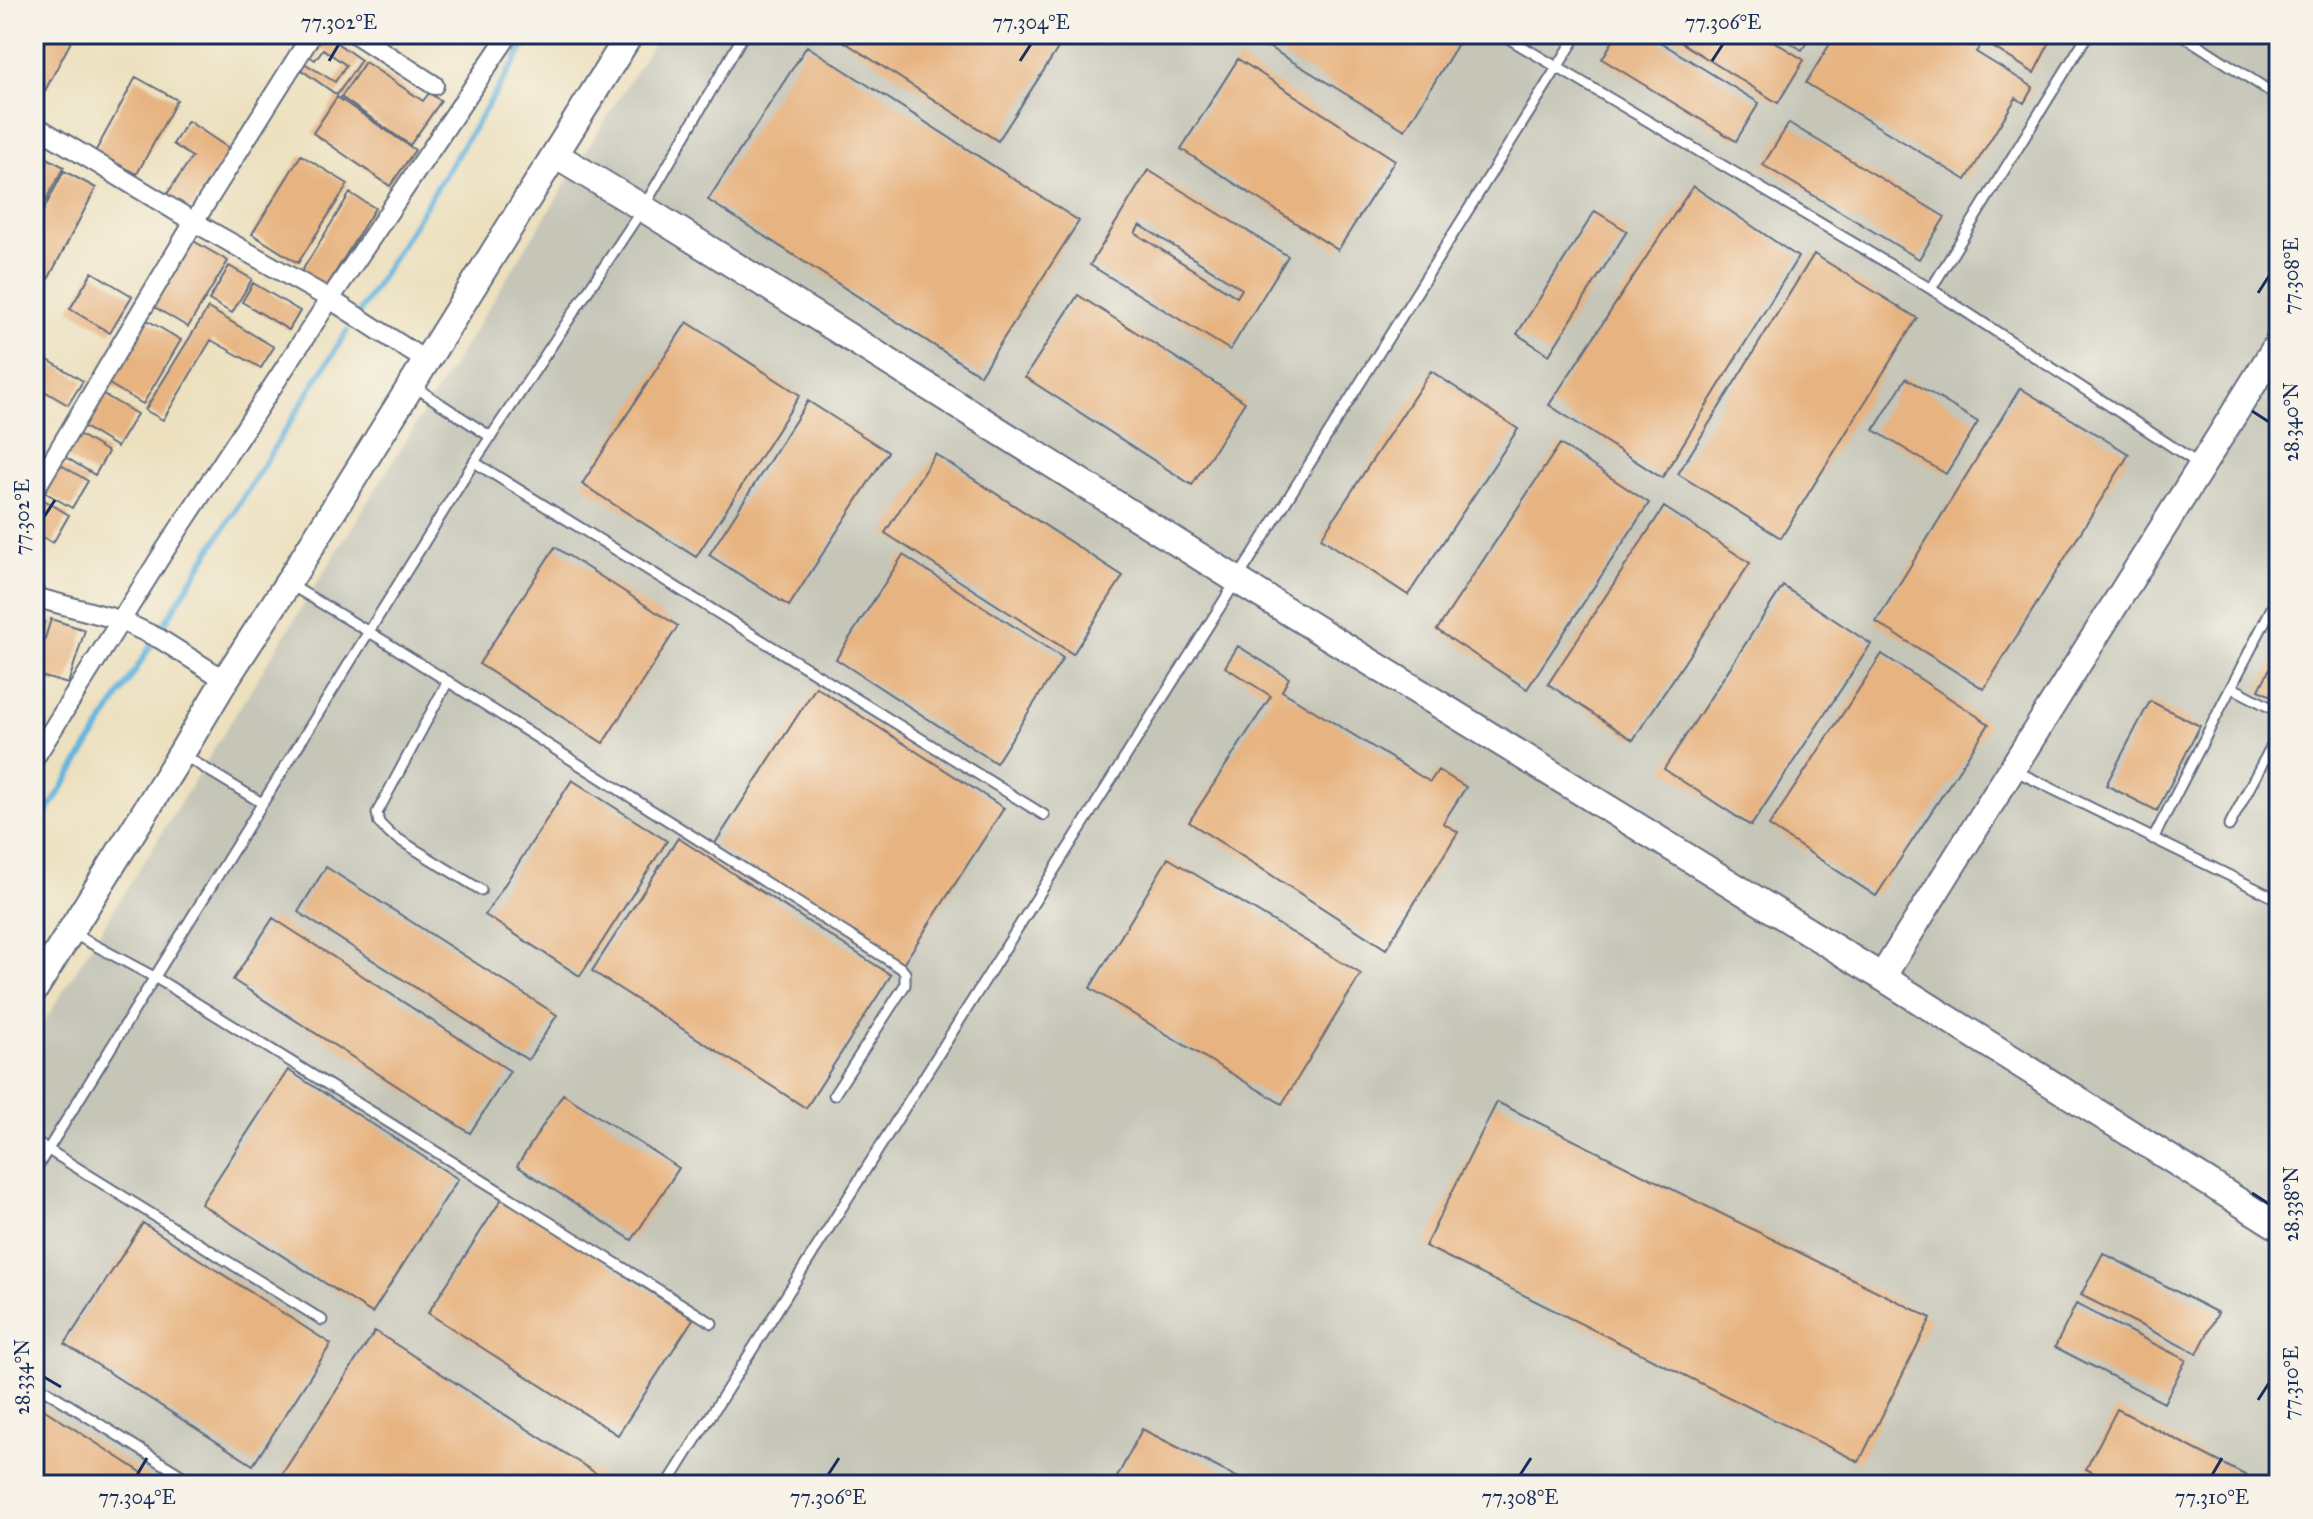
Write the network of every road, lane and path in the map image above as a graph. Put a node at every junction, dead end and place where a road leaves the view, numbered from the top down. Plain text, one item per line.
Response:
1 (312, 34) edge
2 (355, 34) edge
3 (509, 34) edge
4 (630, 34) edge
5 (744, 34) edge
6 (1501, 34) edge
7 (1578, 34) edge
8 (2088, 34) edge
9 (2181, 34) edge
10 (1558, 66) junction
11 (434, 85) dead end
12 (2279, 97) edge
13 (34, 125) edge
14 (555, 155) junction
15 (643, 208) junction
16 (194, 222) junction
17 (1931, 289) junction
18 (330, 299) junction
19 (2279, 342) edge
20 (426, 361) junction
21 (412, 385) junction
22 (491, 437) junction
23 (474, 462) junction
24 (2202, 466) junction
25 (34, 491) edge
26 (1237, 580) junction
27 (288, 583) junction
28 (2279, 594) edge
29 (34, 597) edge
30 (120, 620) junction
31 (368, 631) junction
32 (225, 680) junction
33 (448, 681) junction
34 (2231, 687) junction
35 (2279, 712) edge
36 (2279, 732) edge
37 (181, 754) junction
38 (34, 759) edge
39 (2012, 770) junction
40 (262, 803) junction
41 (1044, 815) dead end
42 (2229, 826) dead end
43 (2153, 839) junction
44 (481, 890) dead end
45 (2279, 900) edge
46 (70, 932) junction
47 (1882, 977) junction
48 (156, 978) junction
49 (34, 990) edge
50 (834, 1095) dead end
51 (34, 1141) edge
52 (48, 1150) junction
53 (34, 1172) edge
54 (2279, 1227) edge
55 (322, 1320) dead end
56 (712, 1323) dead end
57 (34, 1383) edge
58 (197, 1485) edge
59 (667, 1485) edge

1 - 16 street
2 - 11 street
3 - 18 street
4 - 14 street
5 - 15 lane
6 - 10 lane
7 - 10 lane
8 - 17 lane
9 - 12 lane
10 - 17 lane
10 - 26 lane
13 - 16 street
14 - 15 street
14 - 20 street
15 - 22 lane
15 - 26 street
16 - 18 street
16 - 25 street
17 - 24 lane
18 - 20 street
18 - 30 street
19 - 24 street
20 - 21 street
21 - 22 lane
21 - 27 street
22 - 23 lane
23 - 31 lane
23 - 41 lane
24 - 39 street
26 - 47 street
26 - 59 lane
27 - 31 lane
27 - 32 street
28 - 34 lane
29 - 30 street
30 - 32 street
30 - 38 street
31 - 33 lane
31 - 40 lane
32 - 37 street
33 - 44 lane
33 - 50 lane
34 - 35 lane
34 - 43 lane
36 - 42 lane
37 - 40 lane
37 - 46 street
39 - 43 lane
39 - 47 street
40 - 48 lane
43 - 45 lane
46 - 48 lane
46 - 49 street
47 - 54 street
48 - 52 lane
48 - 56 lane
51 - 52 lane
52 - 53 lane
52 - 55 lane
57 - 58 lane

